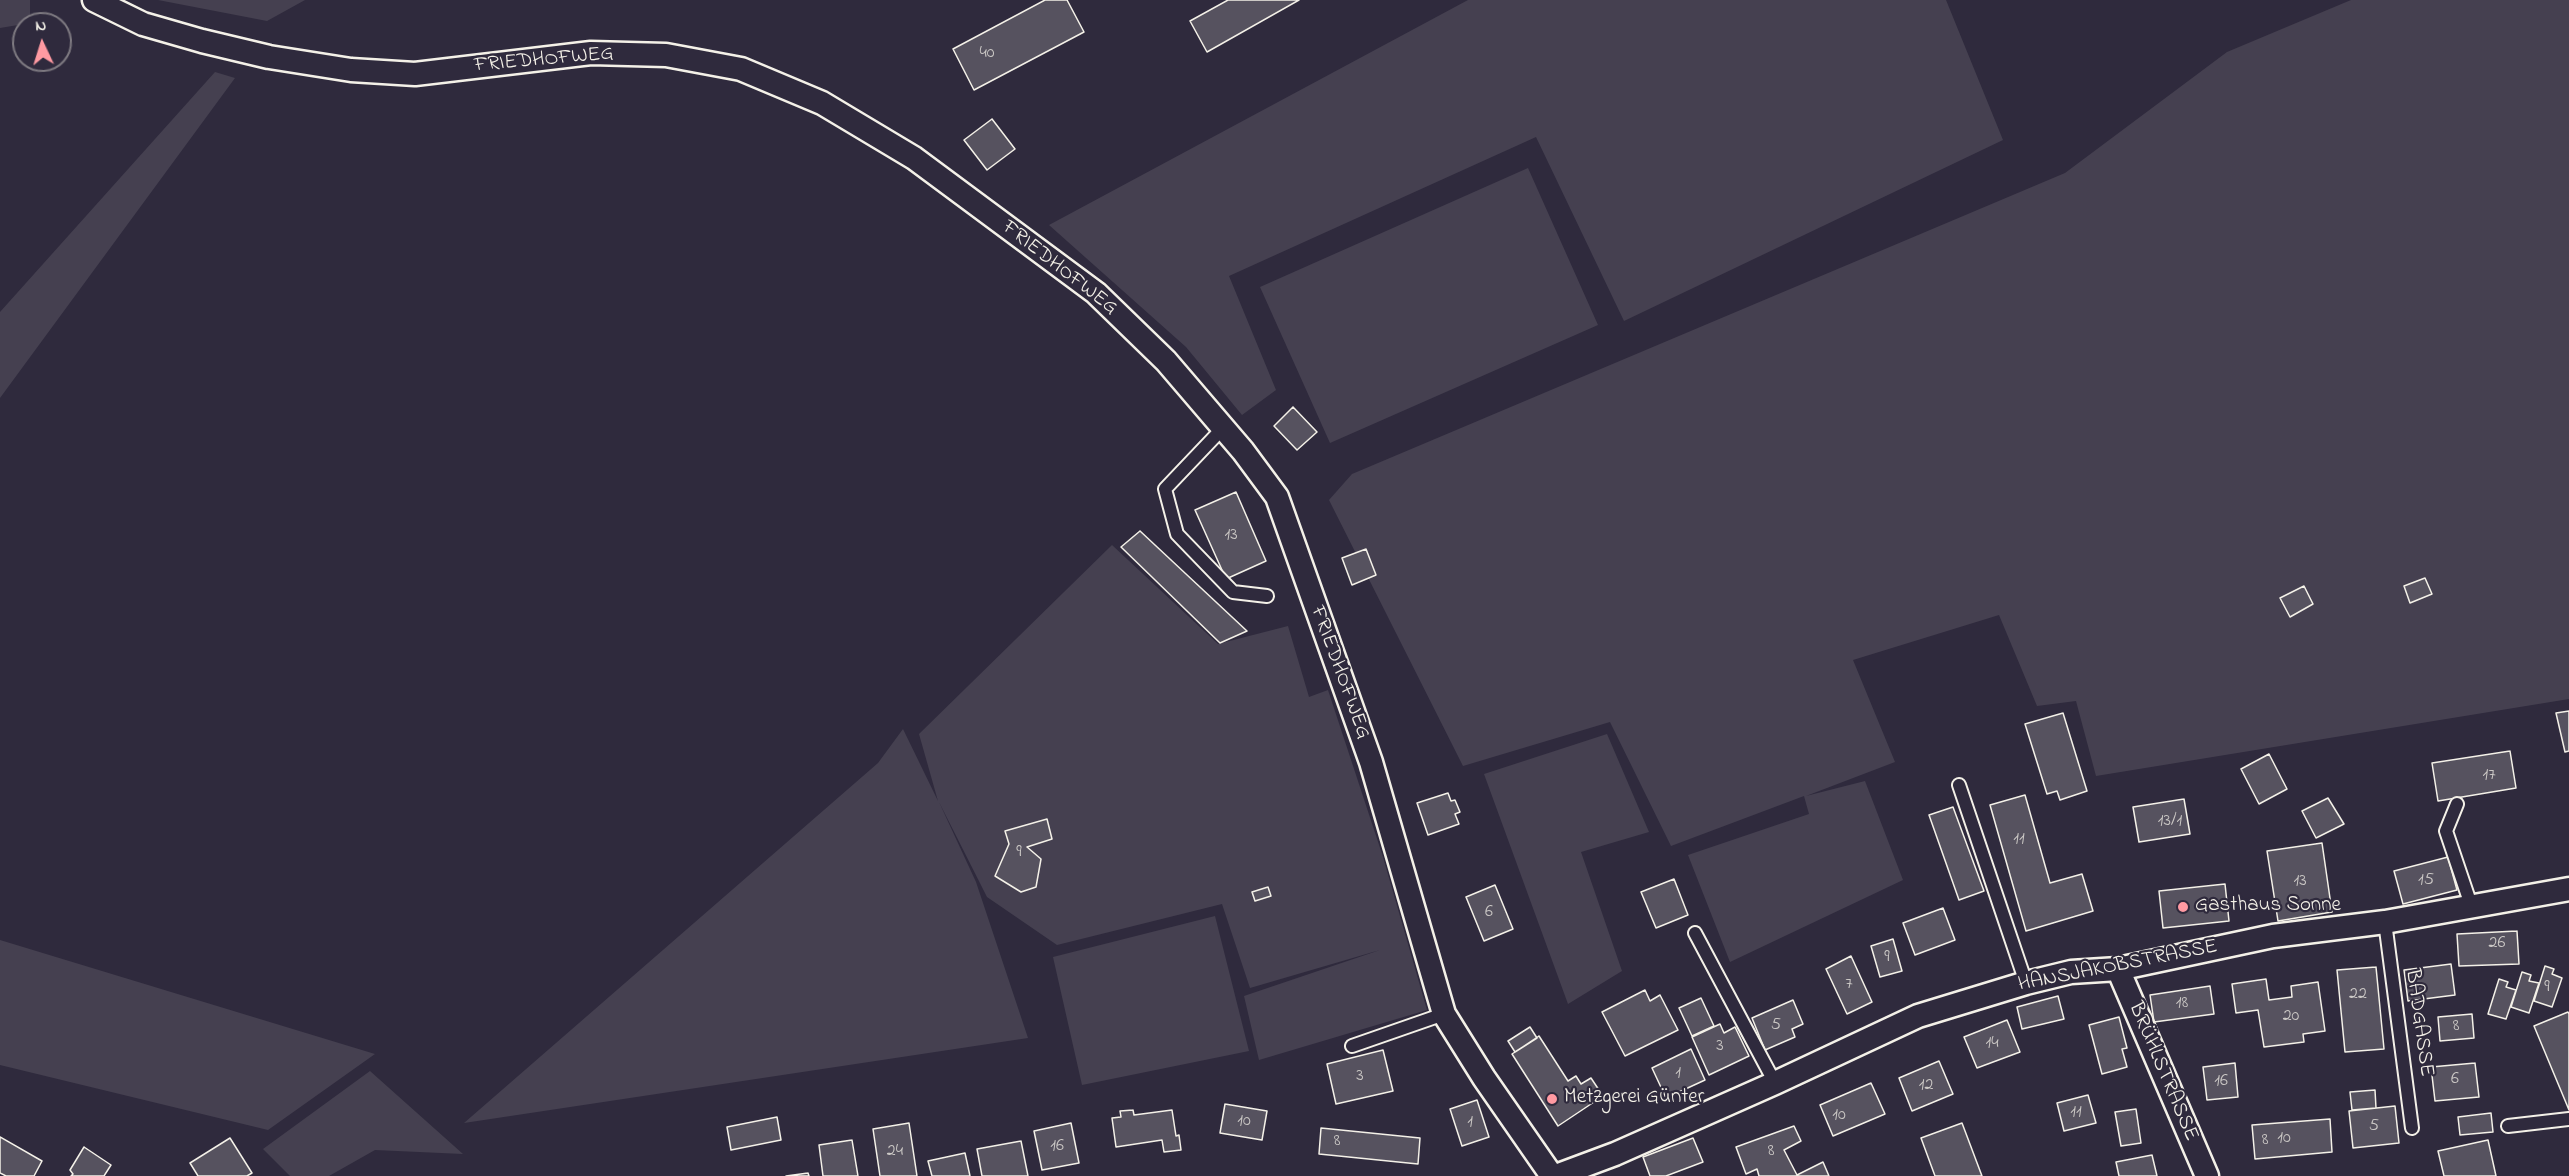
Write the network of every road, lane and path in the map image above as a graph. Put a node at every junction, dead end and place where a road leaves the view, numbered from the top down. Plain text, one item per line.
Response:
1 (94, 0) edge
2 (1223, 428) junction
3 (1267, 596) dead end
4 (1959, 785) dead end
5 (2457, 804) dead end
6 (2569, 889) edge
7 (2472, 908) junction
8 (2385, 922) junction
9 (1695, 933) dead end
10 (2118, 969) junction
11 (2026, 983) junction
12 (1444, 1014) junction
13 (1352, 1046) dead end
14 (1775, 1083) junction
15 (2569, 1119) edge
16 (2508, 1126) dead end
17 (2412, 1128) dead end
18 (1554, 1176) edge
19 (2207, 1176) edge

1 - 2 street, FRIEDHOFWEG
2 - 3 lane
2 - 12 street, FRIEDHOFWEG
4 - 11 lane
5 - 7 lane
6 - 7 street, HANSJAKOBSTRASSE
7 - 8 street, HANSJAKOBSTRASSE
8 - 10 street, HANSJAKOBSTRASSE
8 - 17 lane, BADGASSE
9 - 14 lane
10 - 11 street, HANSJAKOBSTRASSE
10 - 19 street, BRÜHLSTRASSE
11 - 14 street, HANSJAKOBSTRASSE
12 - 13 lane
12 - 18 street, FRIEDHOFWEG
14 - 18 street, HANSJAKOBSTRASSE
15 - 16 lane

